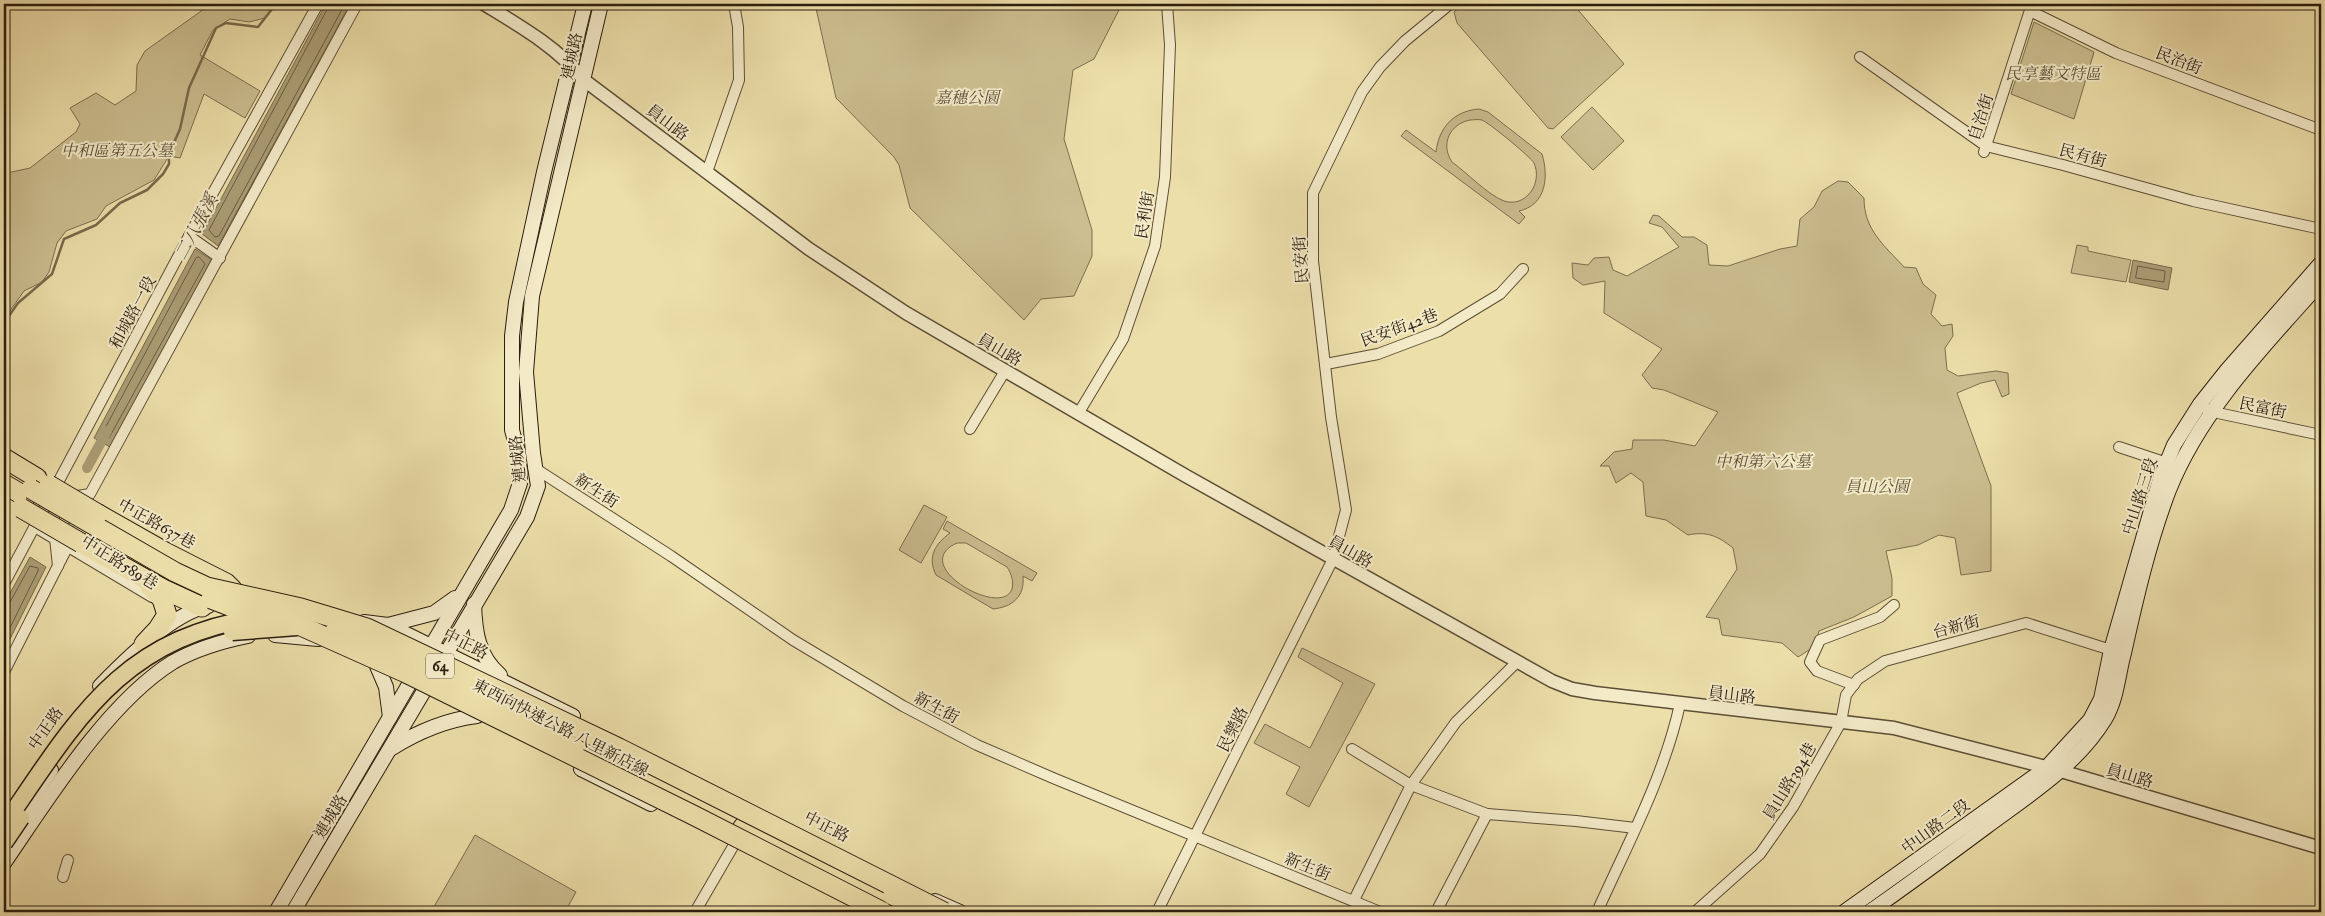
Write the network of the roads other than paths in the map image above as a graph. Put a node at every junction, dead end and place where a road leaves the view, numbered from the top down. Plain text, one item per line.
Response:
1 (318, 4) edge
2 (358, 4) edge
3 (484, 4) edge
4 (585, 4) edge
5 (601, 4) edge
6 (734, 4) edge
7 (1167, 4) edge
8 (1450, 4) edge
9 (2031, 7) edge
10 (1860, 57) dead end
11 (570, 62) junction
12 (584, 80) junction
13 (2321, 130) edge
14 (1985, 149) junction
15 (707, 172) junction
16 (2321, 229) edge
17 (189, 236) junction
18 (220, 258) junction
19 (2321, 263) edge
20 (1523, 269) dead end
21 (2321, 282) edge
22 (1326, 364) junction
23 (1005, 372) junction
24 (2200, 404) junction
25 (2213, 412) junction
26 (1078, 414) junction
27 (970, 429) dead end
28 (2321, 435) edge
29 (2120, 446) dead end
30 (4, 451) edge
31 (519, 456) junction
32 (4, 458) edge
33 (2167, 463) junction
34 (538, 471) junction
35 (4, 473) edge
36 (57, 483) junction
37 (4, 484) edge
38 (77, 496) junction
39 (4, 498) edge
40 (35, 527) junction
41 (55, 538) junction
42 (68, 546) junction
43 (1333, 559) junction
44 (58, 566) junction
45 (141, 577) junction
46 (4, 584) edge
47 (465, 586) junction
48 (232, 594) junction
49 (474, 604) junction
50 (1894, 605) dead end
51 (202, 607) junction
52 (291, 622) junction
53 (388, 625) junction
54 (206, 636) junction
55 (149, 641) junction
56 (344, 646) junction
57 (428, 650) junction
58 (2111, 650) junction
59 (443, 657) junction
60 (174, 662) junction
61 (1517, 662) junction
62 (377, 666) junction
63 (136, 670) junction
64 (4, 672) edge
65 (412, 677) junction
66 (427, 684) junction
67 (512, 685) junction
68 (1854, 685) junction
69 (1680, 704) junction
70 (477, 716) junction
71 (390, 717) junction
72 (1841, 722) junction
73 (1352, 749) dead end
74 (389, 750) junction
75 (2046, 768) junction
76 (2061, 771) junction
77 (1411, 785) junction
78 (1487, 814) junction
79 (4, 817) edge
80 (4, 825) edge
81 (1635, 828) junction
82 (739, 835) junction
83 (1196, 836) junction
84 (4, 841) edge
85 (2321, 848) edge
86 (68, 860) dead end
87 (4, 863) edge
88 (63, 877) dead end
89 (1354, 900) junction
90 (910, 911) edge
91 (276, 912) edge
92 (293, 912) edge
93 (695, 912) edge
94 (870, 912) edge
95 (883, 912) edge
96 (944, 912) edge
97 (960, 912) edge
98 (1157, 912) edge
99 (1380, 912) edge
100 (1436, 912) edge
101 (1597, 912) edge
102 (1695, 912) edge
103 (1844, 912) edge
104 (1869, 912) edge

1 - 17 street, 和城路一段
2 - 18 street
3 - 11 street, 員山路
4 - 11 main road, 連城路
5 - 12 main road, 連城路
6 - 15 street
7 - 26 street, 民利街
8 - 22 street, 民安街
9 - 13 street, 民治街
9 - 14 street, 自治街
10 - 14 street, 民有街
11 - 12 street, 員山路
11 - 31 main road, 連城路
12 - 15 street, 員山路
12 - 34 main road, 連城路
14 - 16 street, 民有街
15 - 23 street, 員山路
17 - 18 street
17 - 36 street, 和城路一段
18 - 38 street
19 - 24 main road, 中山路三段
20 - 22 street, 民安街42巷
21 - 25 main road, 中山路三段
22 - 43 street, 民安街
23 - 26 street, 員山路
23 - 27 street
24 - 25 street, 民富街
24 - 33 main road, 中山路三段
25 - 28 street, 民富街
25 - 76 main road, 中山路三段
26 - 43 street, 員山路
29 - 33 street
30 - 36 street, 中正路637巷
31 - 34 street, 新生街
31 - 47 main road, 連城路
32 - 48 highway, bridge
33 - 58 main road, 中山路三段
34 - 49 main road, 連城路
34 - 83 street, 新生街
35 - 52 highway, bridge
36 - 38 street, 中正路637巷
36 - 40 street, 和城路一段
37 - 52 highway, bridge
38 - 41 street
38 - 48 street, 中正路637巷
39 - 45 highway, bridge
40 - 41 street, 中正路589巷
40 - 46 street, 和城路一段
41 - 42 street, 中正路589巷
41 - 44 street
42 - 44 street
42 - 55 street, 中正路589巷
43 - 61 street, 員山路
43 - 83 street, 民樂路
44 - 64 street
45 - 51 highway
45 - 55 highway
47 - 53 main road
47 - 57 main road, 連城路
48 - 51 main road, 中正路
48 - 52 main road
48 - 53 main road, 中正路
48 - 54 main road, 中正路
49 - 59 main road, 連城路
49 - 67 main road
50 - 68 street
51 - 55 main road, 中正路
52 - 56 main road
52 - 60 main road
52 - 82 highway, bridge
52 - 95 highway, bridge
52 - 96 highway, bridge
53 - 57 main road, 中正路
54 - 60 main road
54 - 63 main road, 中正路
55 - 63 main road
55 - 79 main road, 中正路
56 - 62 main road
56 - 65 main road
57 - 59 main road, 中正路
57 - 65 main road, 連城路
58 - 68 street, 台新街
58 - 75 main road, 中山路三段
59 - 66 main road, 連城路
59 - 67 main road, 中正路
60 - 87 main road
61 - 69 street, 員山路
61 - 77 street
62 - 65 main road
62 - 71 main road
63 - 84 main road, 中正路
65 - 66 main road
65 - 71 main road, 連城路
66 - 70 main road
66 - 74 main road, 連城路
67 - 97 main road, 中正路
68 - 72 street, 台新街
69 - 72 street, 員山路
69 - 81 street
70 - 74 main road
70 - 82 main road
71 - 91 main road, 連城路
72 - 75 street, 員山路
72 - 102 street, 員山路394巷
73 - 77 street
74 - 92 main road, 連城路
75 - 76 street, 員山路
75 - 103 main road, 中山路二段
76 - 85 street, 員山路
76 - 104 main road, 中山路二段
77 - 78 street
77 - 89 street
78 - 81 street
78 - 100 street
80 - 90 highway, 東西向快速公路 八里新店線 / 64, bridge
81 - 101 street
82 - 90 highway
82 - 93 street
82 - 94 main road
83 - 89 street, 新生街
83 - 98 street, 民樂路
84 - 90 highway, 東西向快速公路 八里新店線 / 64, bridge
86 - 88 street
89 - 99 street, 新生街

